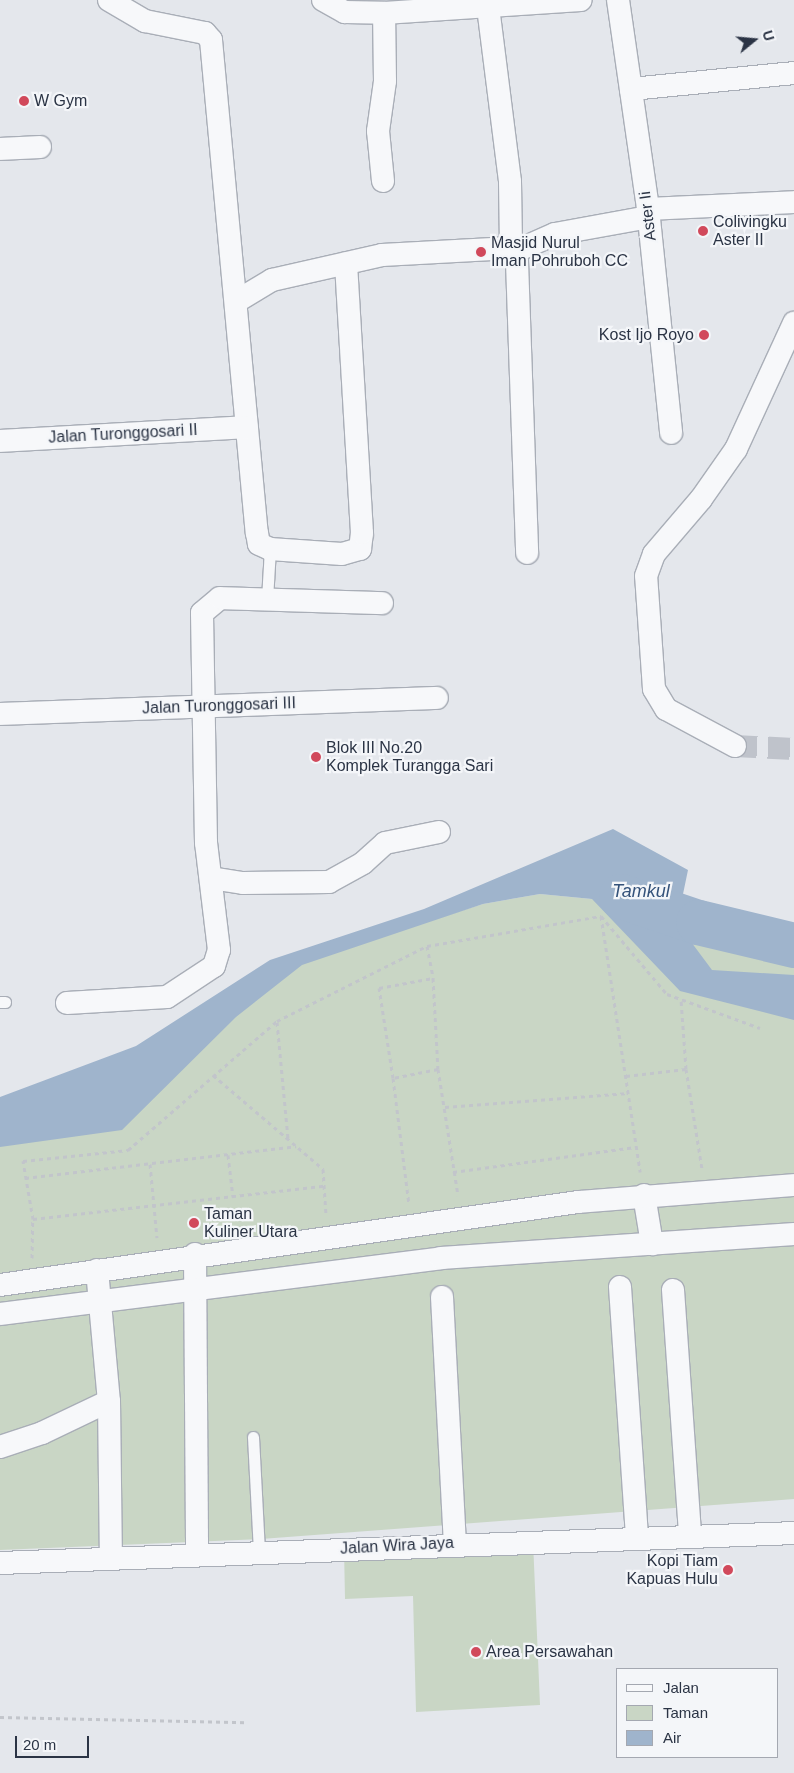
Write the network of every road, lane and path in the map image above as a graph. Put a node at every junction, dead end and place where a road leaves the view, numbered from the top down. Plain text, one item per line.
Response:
1 (109, 0) edge
2 (323, 0) edge
3 (581, 0) edge
4 (618, 0) edge
5 (496, 4) edge
6 (384, 13) junction
7 (794, 73) edge
8 (631, 89) junction
9 (40, 147) dead end
10 (0, 149) edge
11 (383, 181) dead end
12 (794, 202) edge
13 (648, 213) junction
14 (512, 250) junction
15 (346, 263) junction
16 (237, 301) junction
17 (794, 323) edge
18 (247, 427) junction
19 (671, 433) dead end
20 (0, 442) edge
21 (270, 549) junction
22 (528, 554) dead end
23 (267, 599) junction
24 (382, 603) dead end
25 (438, 698) dead end
26 (201, 707) junction
27 (0, 714) edge
28 (735, 746) tunnel mouth
29 (439, 832) dead end
30 (211, 878) junction
31 (601, 916) junction
32 (427, 946) junction
33 (433, 978) junction
34 (681, 1000) junction
35 (67, 1003) dead end
36 (277, 1021) junction
37 (760, 1028) dead end
38 (438, 1069) junction
39 (686, 1069) junction
40 (213, 1075) junction
41 (626, 1076) junction
42 (393, 1078) junction
43 (628, 1093) junction
44 (444, 1107) junction
45 (288, 1139) junction
46 (296, 1146) junction
47 (635, 1147) junction
48 (228, 1154) junction
49 (150, 1164) junction
50 (453, 1172) junction
51 (25, 1178) junction
52 (794, 1185) edge
53 (324, 1186) junction
54 (706, 1189) junction
55 (644, 1195) junction
56 (233, 1197) junction
57 (154, 1207) junction
58 (463, 1218) junction
59 (33, 1219) junction
60 (440, 1221) junction
61 (414, 1224) junction
62 (794, 1234) edge
63 (321, 1237) junction
64 (652, 1244) junction
65 (195, 1254) junction
66 (441, 1258) junction
67 (159, 1259) junction
68 (97, 1270) junction
69 (322, 1270) junction
70 (32, 1279) junction
71 (0, 1285) edge
72 (620, 1287) dead end
73 (194, 1289) junction
74 (673, 1290) dead end
75 (442, 1296) dead end
76 (100, 1304) junction
77 (0, 1314) edge
78 (109, 1401) junction
79 (253, 1436) dead end
80 (0, 1447) edge
81 (794, 1532) edge
82 (690, 1536) junction
83 (638, 1538) junction
84 (455, 1543) junction
85 (259, 1553) junction
86 (197, 1555) junction
87 (112, 1558) junction
88 (0, 1563) edge
89 (0, 1717) edge
90 (246, 1722) dead end

1 - 16 street
2 - 6 street
3 - 5 street
4 - 8 street, Aster Ii
5 - 6 street
5 - 14 street
6 - 11 street
7 - 8 street
8 - 13 street, Aster Ii
9 - 10 street
12 - 13 street
13 - 14 street
13 - 19 street, Aster Ii
14 - 15 street
14 - 22 street
15 - 16 street
15 - 21 street
16 - 18 street
17 - 28 street
18 - 20 street, Jalan Turonggosari II
18 - 21 street
21 - 23 lane
23 - 24 street
23 - 26 street
25 - 26 street, Jalan Turonggosari III
26 - 27 street, Jalan Turonggosari III
26 - 30 street
29 - 30 street
30 - 35 street
31 - 32 path
31 - 34 path
31 - 41 path
32 - 33 path
32 - 36 path
33 - 38 path
33 - 42 path
34 - 37 path
34 - 39 path
36 - 40 path
36 - 45 path
38 - 42 path
38 - 44 path
39 - 41 path
39 - 54 path
40 - 45 path
40 - 51 path
41 - 43 path
42 - 61 path
43 - 44 path
43 - 47 path
44 - 50 path
45 - 46 path
46 - 48 path
46 - 53 path
47 - 50 path
47 - 55 path
48 - 49 path
48 - 56 path
49 - 51 path
49 - 57 path
50 - 58 path
51 - 59 path
52 - 54 street
53 - 56 path
53 - 63 path
54 - 55 street
55 - 58 street
55 - 64 street
56 - 57 path
57 - 59 path
57 - 67 path
58 - 60 street
59 - 70 path
60 - 61 street
60 - 66 street
61 - 63 street
62 - 64 street
63 - 65 street
63 - 69 street
64 - 66 street
65 - 67 street
65 - 73 street
66 - 69 street
67 - 68 street
68 - 70 street
68 - 76 street
69 - 73 street
70 - 71 street
72 - 83 street
73 - 76 street
73 - 86 street
74 - 82 street
75 - 84 street
76 - 77 street
76 - 78 street
78 - 80 street
78 - 87 street
79 - 85 lane
81 - 82 street, Jalan Wira Jaya
82 - 83 street, Jalan Wira Jaya
83 - 84 street, Jalan Wira Jaya
84 - 85 street, Jalan Wira Jaya
85 - 86 street, Jalan Wira Jaya
86 - 87 street, Jalan Wira Jaya
87 - 88 street, Jalan Wira Jaya
89 - 90 path

